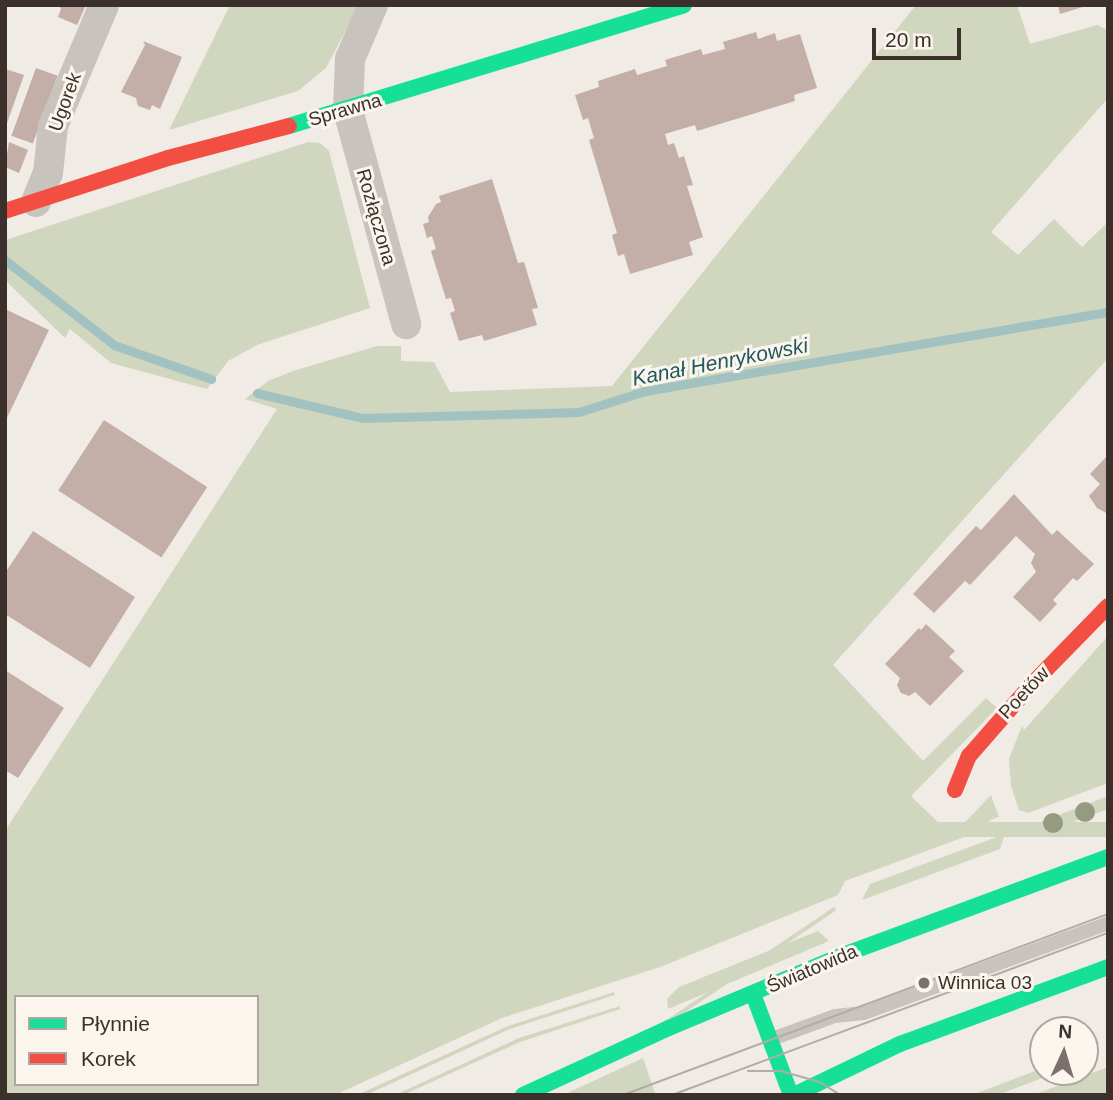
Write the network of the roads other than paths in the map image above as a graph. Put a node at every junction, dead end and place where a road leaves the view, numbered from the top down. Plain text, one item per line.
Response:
1 (104, 5) edge
2 (373, 5) edge
3 (684, 5) edge
4 (348, 110) junction
5 (36, 202) junction
6 (5, 211) edge
7 (406, 324) dead end
8 (1108, 606) edge
9 (955, 790) dead end
10 (1108, 857) edge
11 (1108, 923) edge
12 (1108, 967) edge
13 (753, 994) junction
14 (770, 1039) junction
15 (523, 1095) edge
16 (792, 1095) edge

1 - 5 street, Ugorek
2 - 4 street, Rozłączona
3 - 4 street, Sprawna
4 - 5 street, Sprawna
4 - 7 street, Rozłączona
5 - 6 street, Sprawna
8 - 9 street, Poetów
10 - 13 street, Światowida
11 - 14 lane
12 - 16 street
13 - 14 street
13 - 15 street, Światowida
14 - 16 street

